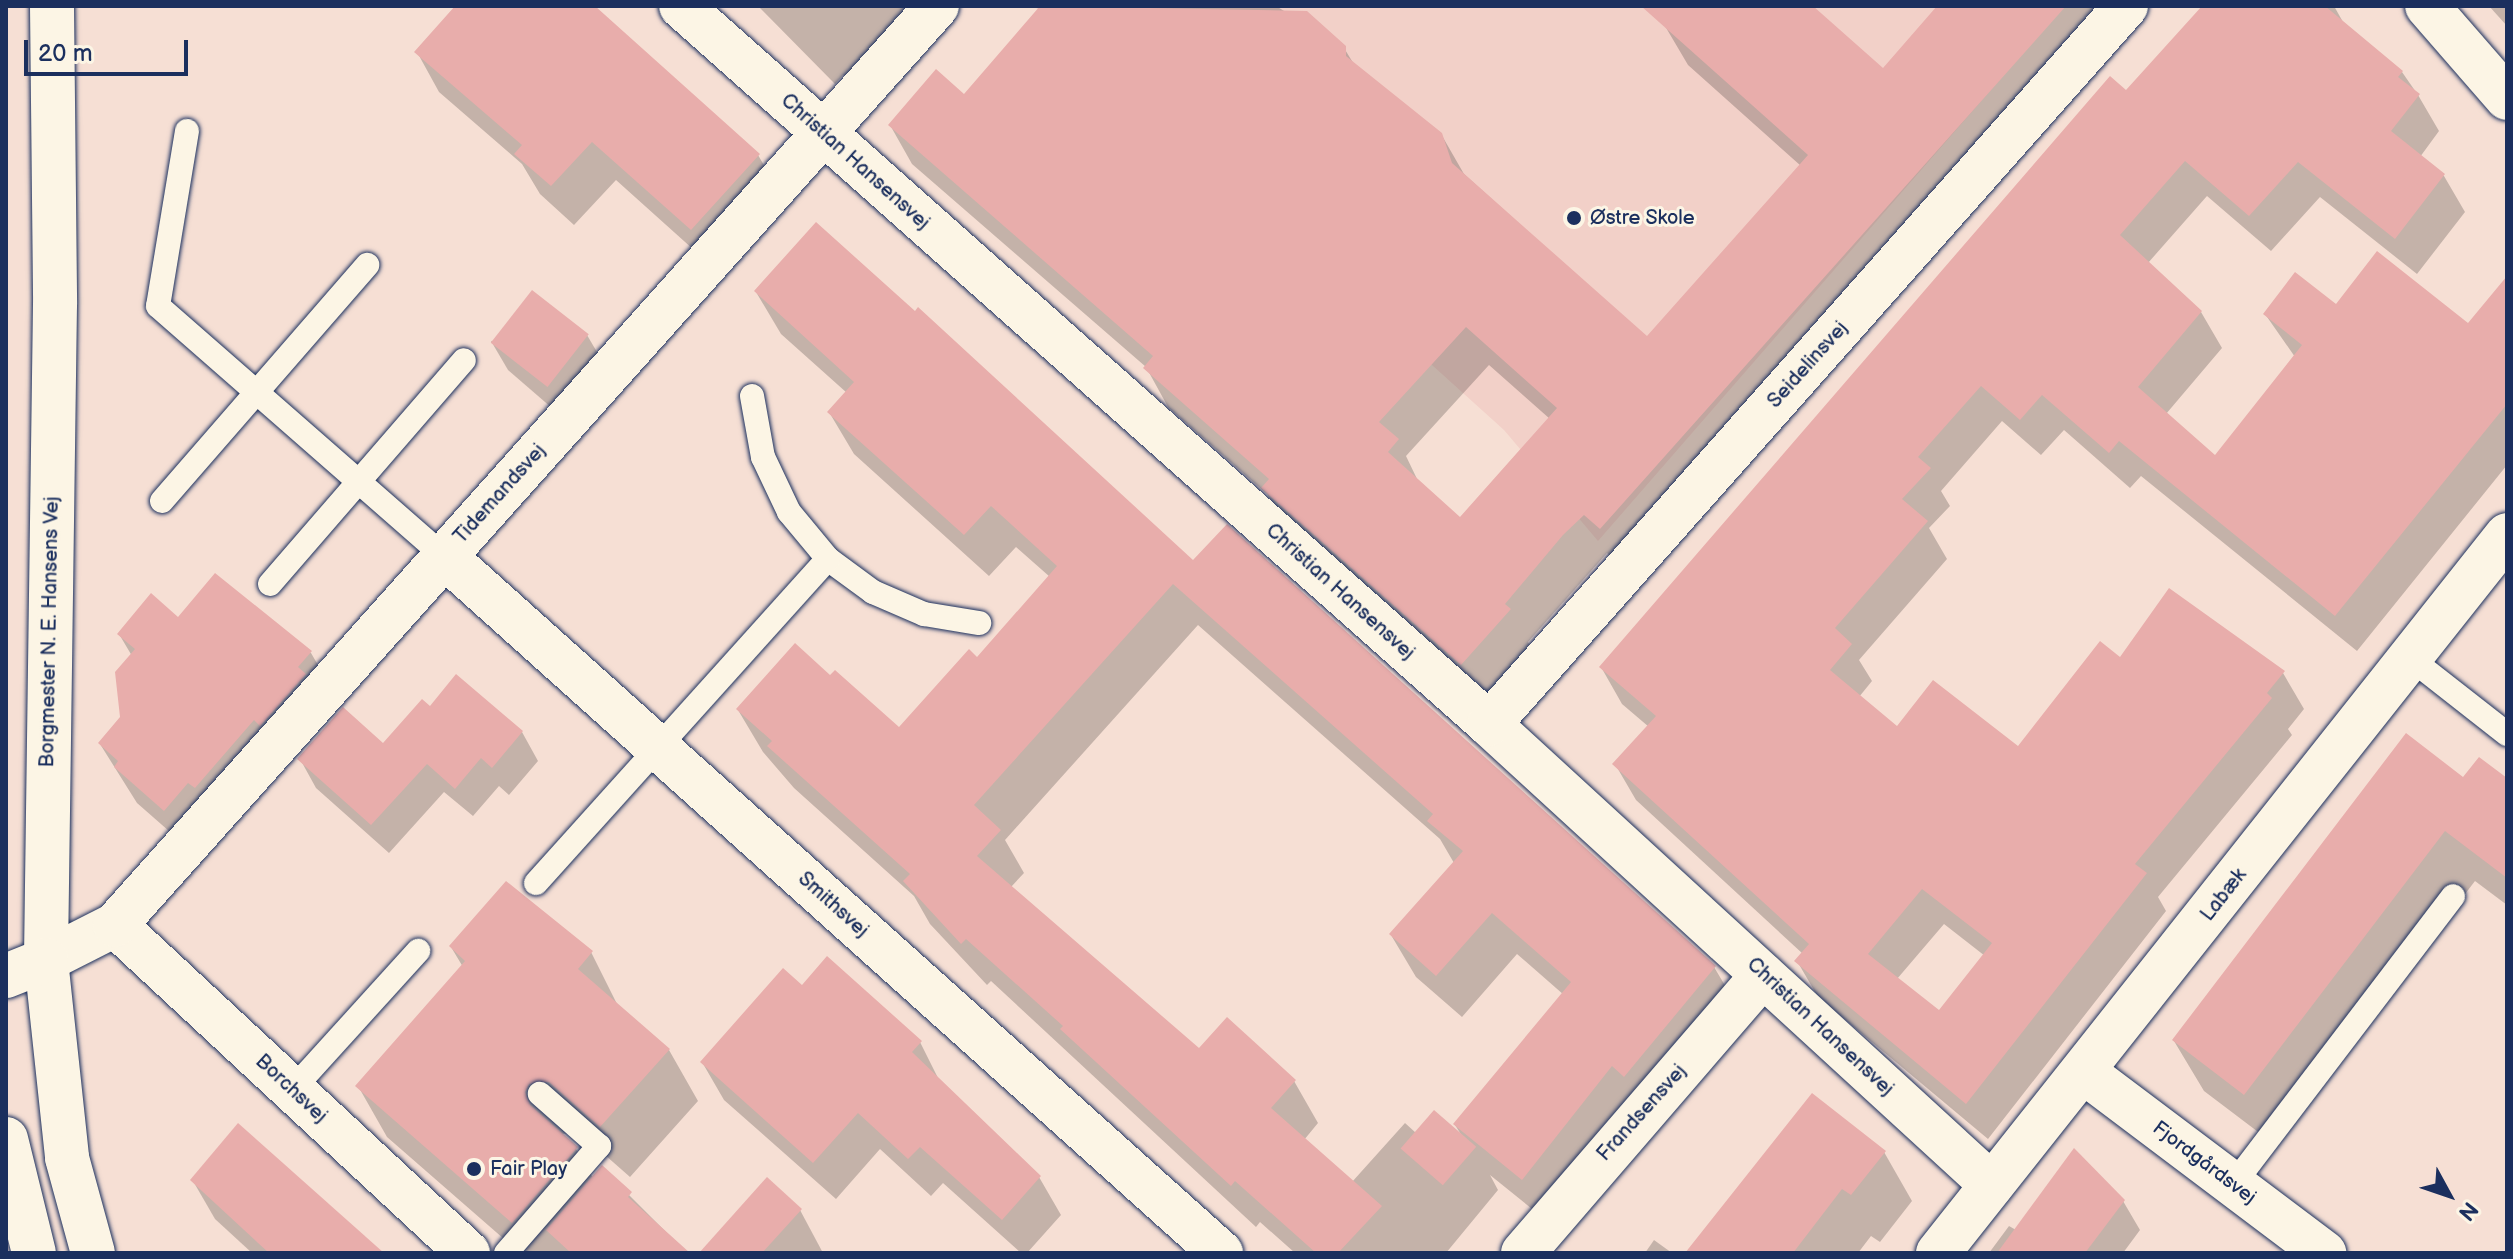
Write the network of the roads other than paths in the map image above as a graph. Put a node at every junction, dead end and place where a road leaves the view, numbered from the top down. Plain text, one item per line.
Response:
1 (52, 6) edge
2 (681, 6) edge
3 (937, 6) edge
4 (2126, 6) edge
5 (2427, 6) edge
6 (2507, 98) edge
7 (187, 131) dead end
8 (823, 133) junction
9 (367, 265) dead end
10 (464, 360) dead end
11 (256, 392) junction
12 (752, 396) dead end
13 (358, 481) junction
14 (162, 501) dead end
15 (2507, 535) edge
16 (444, 556) junction
17 (828, 559) junction
18 (270, 584) dead end
19 (979, 623) dead end
20 (2410, 658) junction
21 (1489, 724) junction
22 (2507, 734) edge
23 (659, 749) junction
24 (536, 883) dead end
25 (2453, 896) dead end
26 (115, 925) junction
27 (418, 951) dead end
28 (46, 960) junction
29 (1763, 975) junction
30 (6, 976) edge
31 (2084, 1072) junction
32 (292, 1090) junction
33 (540, 1094) dead end
34 (6, 1139) edge
35 (1992, 1185) junction
36 (2233, 1185) junction
37 (34, 1253) edge
38 (93, 1253) edge
39 (468, 1253) edge
40 (506, 1253) edge
41 (1221, 1253) edge
42 (1523, 1253) edge
43 (1938, 1253) edge
44 (2324, 1253) edge

1 - 28 street, Borgmester N. E. Hansens Vej
2 - 8 street, Christian Hansensvej
3 - 8 street, Tidemandsvej
4 - 21 street, Seidelinsvej
5 - 6 street
7 - 11 lane
8 - 16 street, Tidemandsvej
8 - 21 street, Christian Hansensvej
9 - 11 lane
10 - 13 lane
11 - 13 lane
11 - 14 lane
12 - 17 lane
13 - 16 lane
13 - 18 lane
15 - 20 street, Labæk
16 - 23 street, Smithsvej
16 - 26 street, Tidemandsvej
17 - 19 lane
17 - 23 lane
20 - 22 lane
20 - 31 street, Labæk
21 - 29 street, Christian Hansensvej
23 - 24 lane
23 - 41 street, Smithsvej
25 - 36 lane
26 - 28 street, Tidemandsvej
26 - 32 street, Borchsvej
27 - 32 lane
28 - 30 street, Tidemandsvej
28 - 38 street, Borgmester N. E. Hansens Vej
29 - 35 street, Christian Hansensvej
29 - 42 street, Frandsensvej
31 - 35 street, Labæk
31 - 36 street, Fjordgårdsvej
32 - 39 street, Borchsvej
33 - 40 lane
34 - 37 street
35 - 43 street, Labæk
36 - 44 street, Fjordgårdsvej

